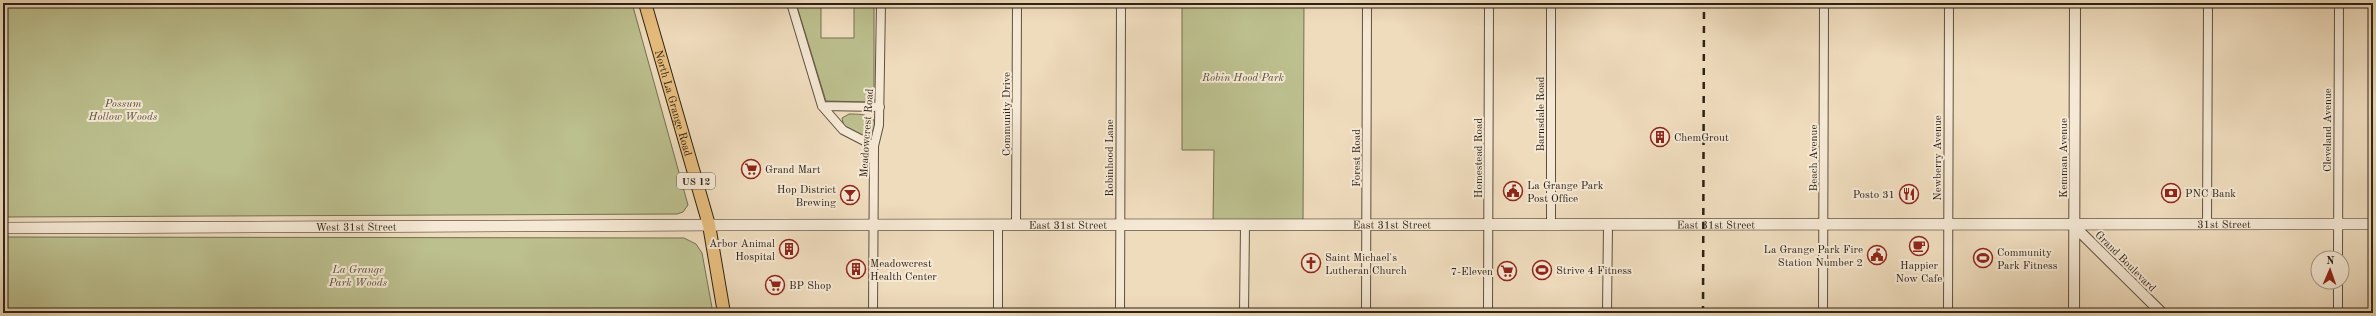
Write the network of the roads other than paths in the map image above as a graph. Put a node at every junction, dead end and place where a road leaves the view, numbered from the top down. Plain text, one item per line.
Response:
1 (645, 3) edge
2 (791, 3) edge
3 (880, 3) edge
4 (1018, 3) edge
5 (1121, 3) edge
6 (1367, 3) edge
7 (1489, 3) edge
8 (1550, 3) edge
9 (1824, 3) edge
10 (1949, 3) edge
11 (2075, 3) edge
12 (2208, 3) edge
13 (2339, 3) edge
14 (822, 106) junction
15 (880, 107) junction
16 (874, 146) junction
17 (1823, 224) junction
18 (2207, 224) junction
19 (2338, 224) junction
20 (2373, 224) edge
21 (709, 225) junction
22 (872, 225) junction
23 (998, 225) junction
24 (1016, 225) junction
25 (1120, 225) junction
26 (1245, 225) junction
27 (1489, 225) junction
28 (1552, 225) junction
29 (1608, 225) junction
30 (1948, 225) junction
31 (1367, 226) junction
32 (2074, 226) junction
33 (3, 228) edge
34 (2338, 250) edge
35 (2338, 290) edge
36 (724, 313) edge
37 (873, 313) edge
38 (998, 313) edge
39 (1120, 313) edge
40 (1244, 313) edge
41 (1366, 313) edge
42 (1488, 313) edge
43 (1607, 313) edge
44 (1823, 313) edge
45 (1948, 313) edge
46 (2074, 313) edge
47 (2162, 313) edge
48 (2338, 313) edge

1 - 21 main road, North La Grange Road / US 12
2 - 14 street
3 - 15 street, Meadowcrest Road
4 - 24 street, Community Drive
5 - 25 street, Robinhood Lane
6 - 31 street, Forest Road
7 - 27 street, Homestead Road
8 - 28 street, Barnsdale Road
9 - 17 street, Beach Avenue
10 - 30 street, Newberry Avenue
11 - 32 street, Kemman Avenue
12 - 18 street
13 - 19 street, Cleveland Avenue
14 - 15 street
14 - 16 street
15 - 16 street, Meadowcrest Road
16 - 22 street, Meadowcrest Road
17 - 29 main road, East 31st Street
17 - 30 main road, East 31st Street
17 - 44 street, Beach Avenue
18 - 19 main road, 31st Street
18 - 32 main road, 31st Street
19 - 20 main road, 31st Street
19 - 34 street, Cleveland Avenue
21 - 22 main road, East 31st Street
21 - 33 main road, West 31st Street
21 - 36 main road, US 12
22 - 23 main road, East 31st Street
22 - 37 street, Meadowcrest Road
23 - 24 main road, East 31st Street
23 - 38 street
24 - 25 main road, East 31st Street
25 - 26 main road, East 31st Street
25 - 39 street, Robinhood Lane
26 - 31 main road, East 31st Street
26 - 40 street
27 - 28 main road, East 31st Street
27 - 31 main road, East 31st Street
27 - 42 street, Homestead Road
28 - 29 main road, East 31st Street
29 - 43 street
30 - 32 main road, East 31st Street
30 - 45 street, Newberry Avenue
31 - 41 street, Forest Road
32 - 46 street, Kemman Avenue
32 - 47 street, Grand Boulevard
35 - 48 street

